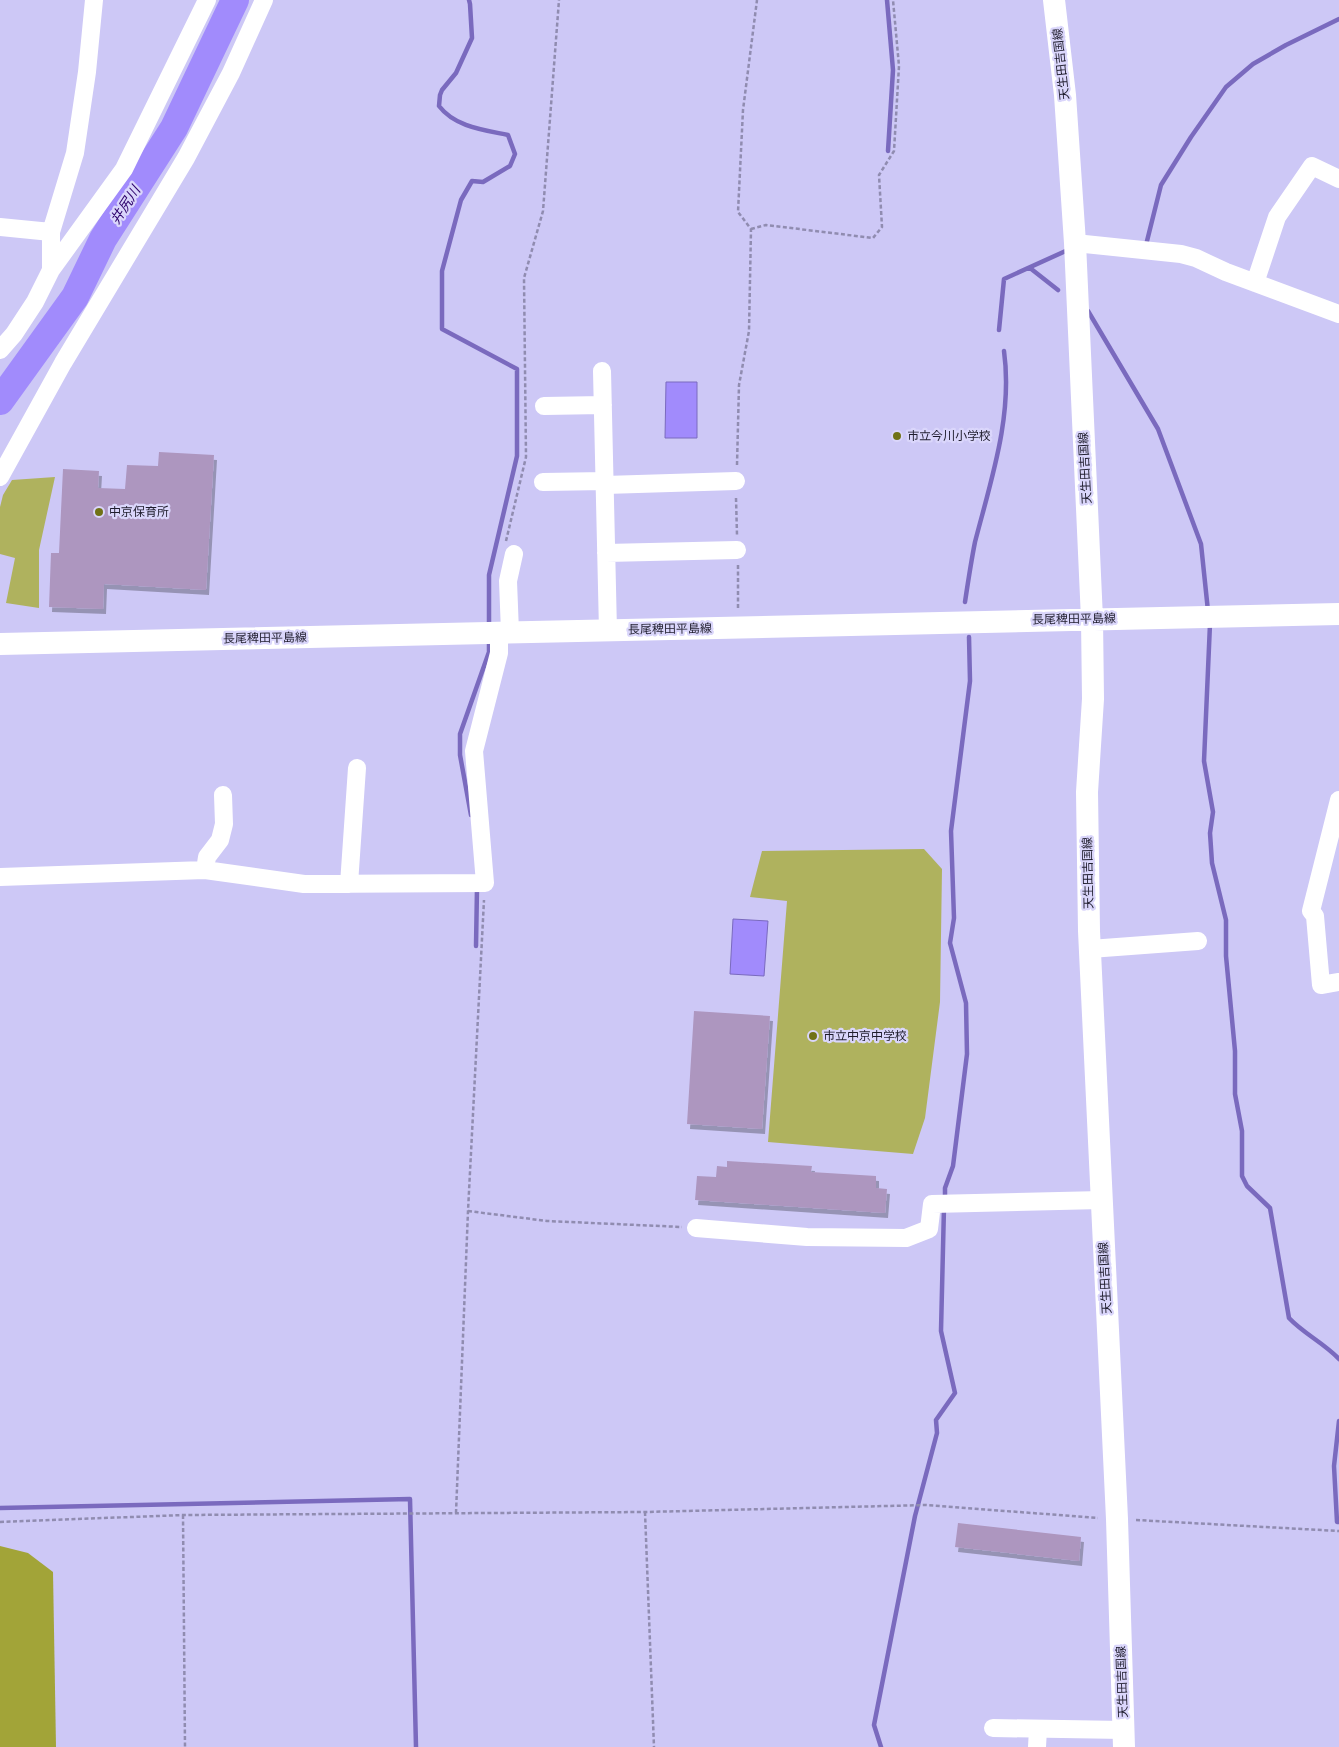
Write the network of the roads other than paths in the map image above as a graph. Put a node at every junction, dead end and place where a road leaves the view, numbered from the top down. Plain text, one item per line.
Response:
1 (94, 0) edge
2 (207, 0) edge
3 (264, 0) edge
4 (1054, 0) edge
5 (1339, 179) edge
6 (0, 227) edge
7 (50, 232) junction
8 (1075, 243) junction
9 (51, 270) junction
10 (1255, 282) junction
11 (1339, 314) edge
12 (0, 350) edge
13 (602, 372) dead end
14 (603, 405) junction
15 (544, 406) dead end
16 (0, 477) edge
17 (736, 481) road end
18 (543, 482) dead end
19 (605, 483) junction
20 (510, 548) road end
21 (737, 550) road end
22 (606, 553) junction
23 (1339, 614) edge
24 (1092, 619) junction
25 (608, 630) junction
26 (504, 632) junction
27 (0, 644) edge
28 (358, 768) dead end
29 (223, 795) dead end
30 (1339, 800) edge
31 (205, 870) junction
32 (0, 877) edge
33 (349, 884) junction
34 (1198, 941) dead end
35 (1090, 949) junction
36 (1339, 982) edge
37 (1102, 1200) junction
38 (696, 1228) road end
39 (993, 1728) dead end
40 (1038, 1729) junction
41 (1124, 1738) edge
42 (1037, 1747) edge

1 - 7 street
2 - 9 street
3 - 16 street
4 - 8 main road, 天生田吉国線
5 - 10 street
6 - 7 street
7 - 9 street
8 - 10 street
8 - 24 main road, 天生田吉国線
9 - 12 street
10 - 11 street
13 - 14 street
14 - 15 street
14 - 19 street
17 - 19 street
18 - 19 street
19 - 22 street
20 - 26 street
21 - 22 street
22 - 25 street
23 - 24 main road, 長尾稗田平島線
24 - 25 main road, 長尾稗田平島線
24 - 35 main road, 天生田吉国線
25 - 26 main road, 長尾稗田平島線
26 - 27 main road, 長尾稗田平島線
26 - 33 street
28 - 33 street
29 - 31 street
30 - 36 street
31 - 32 street
31 - 33 street
34 - 35 street
35 - 37 main road, 天生田吉国線
37 - 38 street
37 - 41 main road, 天生田吉国線
39 - 40 street
40 - 41 street
40 - 42 street

